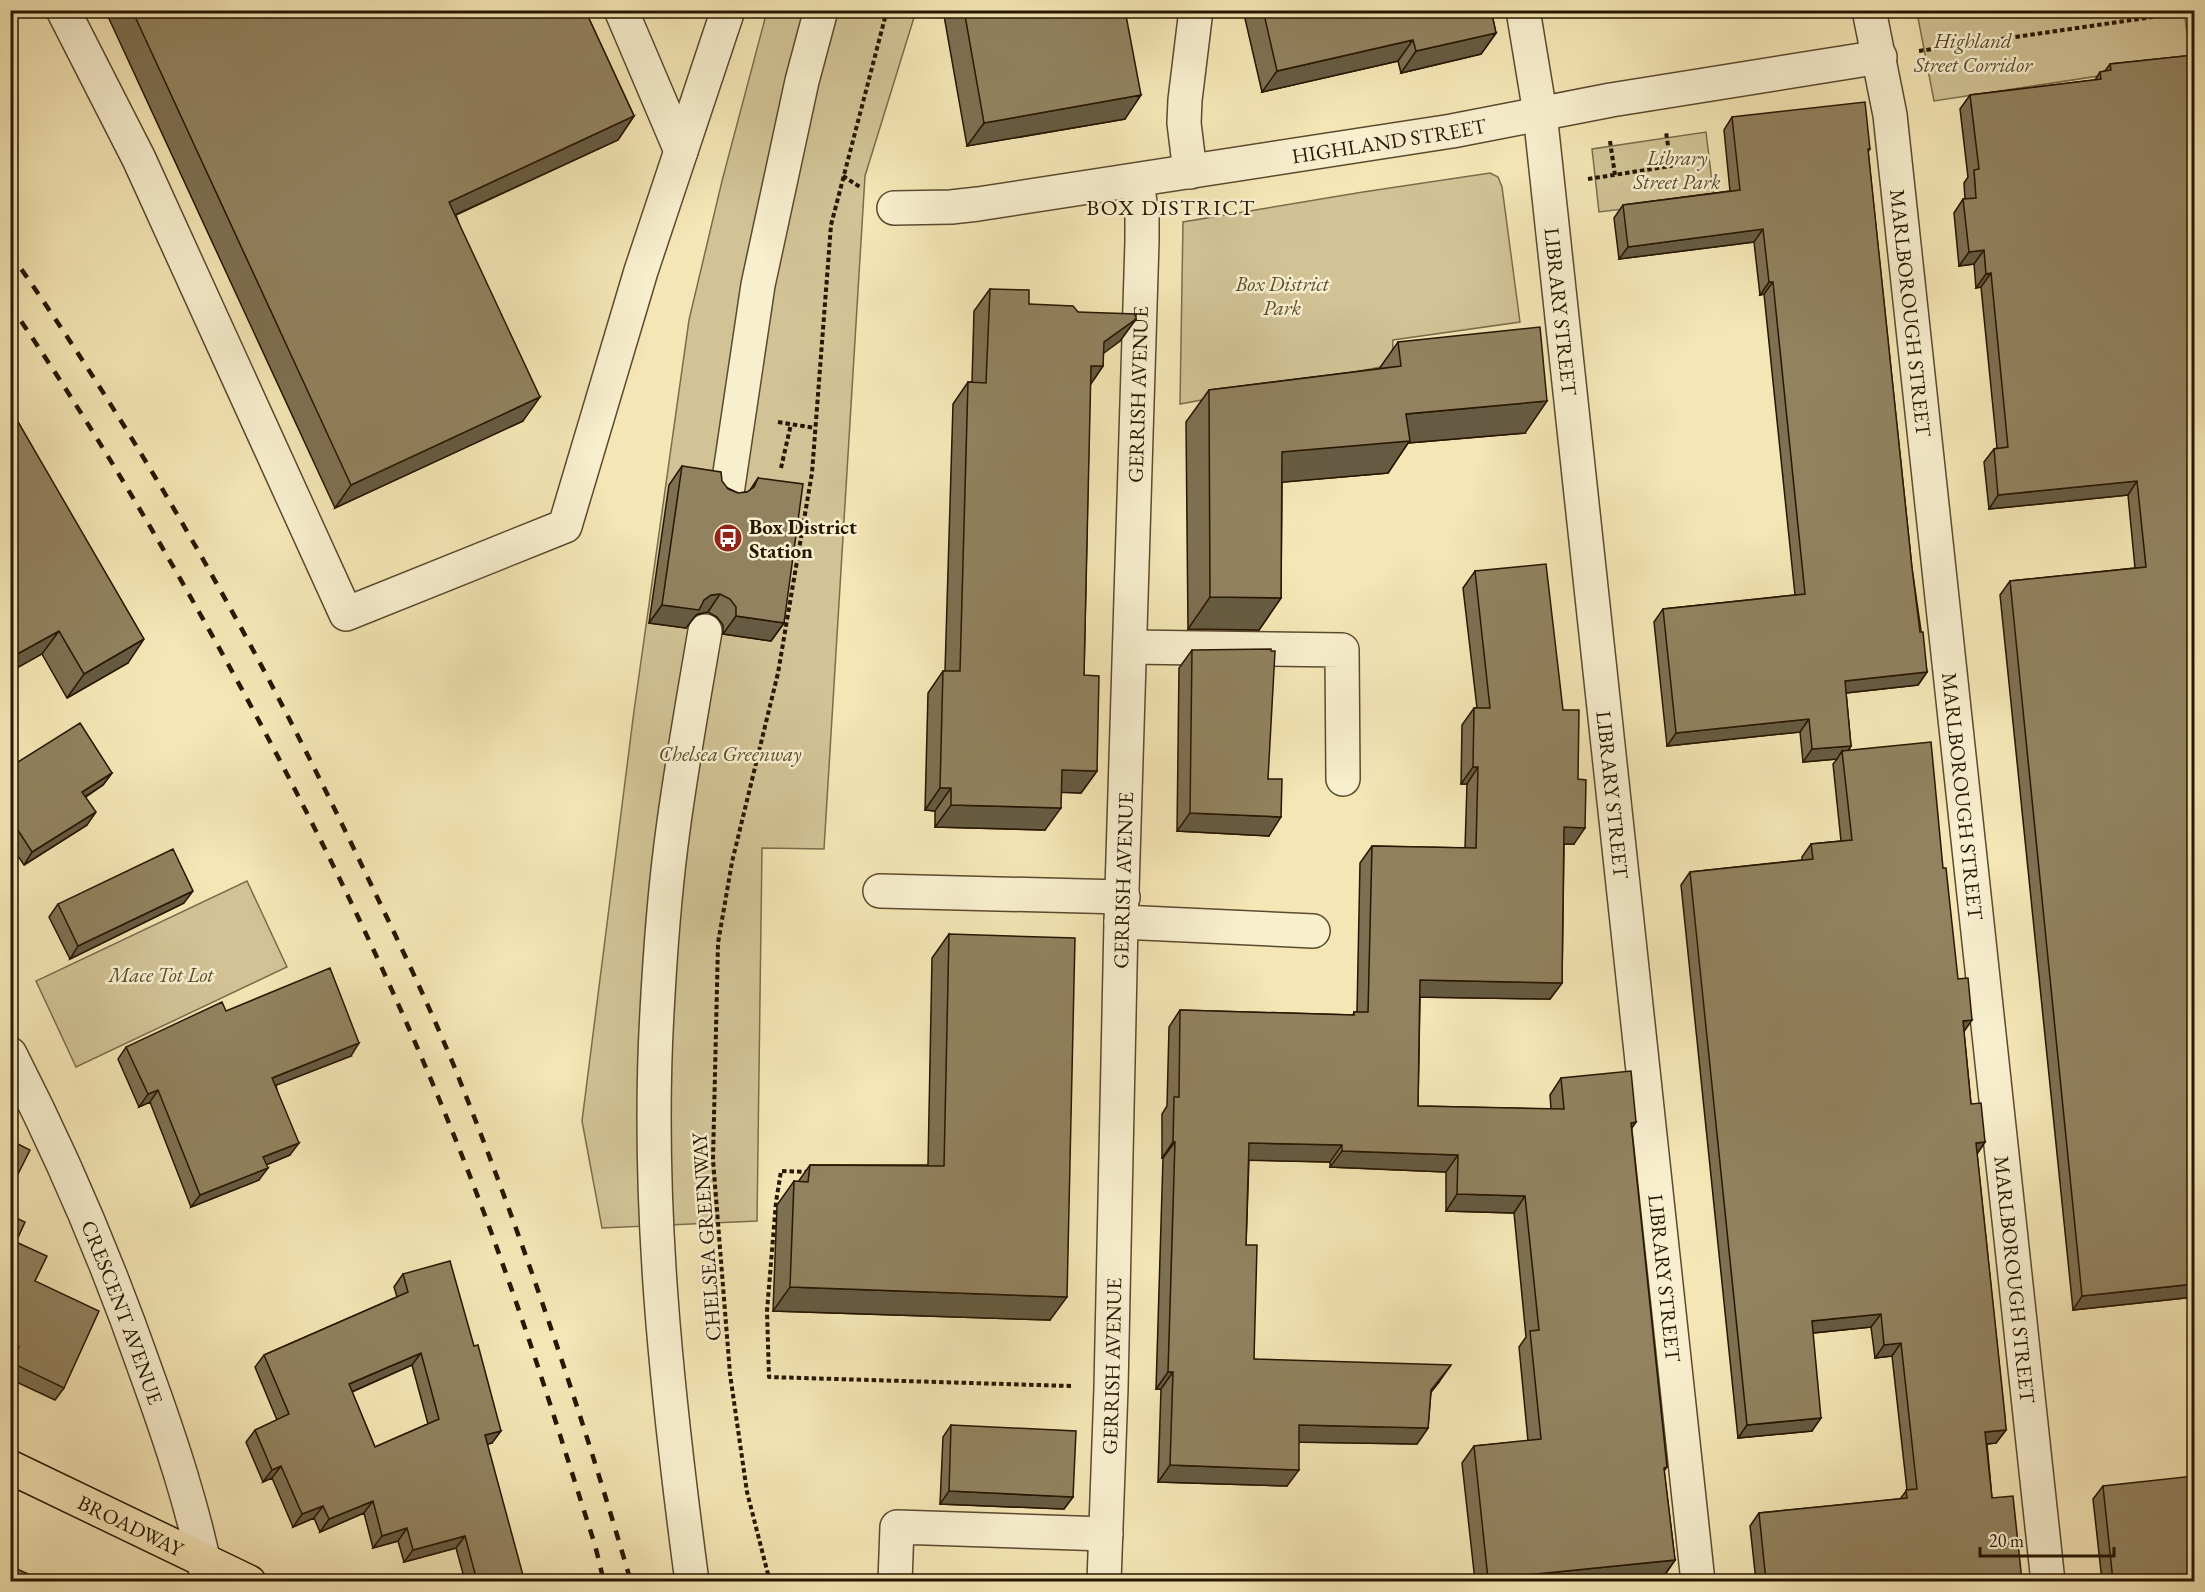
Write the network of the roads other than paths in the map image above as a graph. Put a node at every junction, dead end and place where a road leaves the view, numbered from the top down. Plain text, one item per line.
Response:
1 (63, 10) edge
2 (621, 10) edge
3 (728, 10) edge
4 (821, 10) edge
5 (1196, 10) edge
6 (1523, 10) edge
7 (1869, 10) edge
8 (1880, 57) junction
9 (1540, 113) junction
10 (681, 151) junction
11 (1190, 172) junction
12 (1137, 180) junction
13 (894, 208) dead end
14 (726, 493) edge
15 (705, 631) edge
16 (1130, 647) junction
17 (1343, 779) dead end
18 (880, 891) dead end
19 (1122, 910) junction
20 (1313, 931) dead end
21 (10, 1054) edge
22 (10, 1467) edge
23 (1106, 1534) junction
24 (206, 1571) edge
25 (249, 1581) edge
26 (692, 1581) edge
27 (896, 1581) edge
28 (1104, 1581) edge
29 (1698, 1581) edge
30 (2048, 1581) edge

1 - 10 street
2 - 10 street
3 - 10 street
4 - 14 street
5 - 11 street
6 - 9 street, LIBRARY STREET
7 - 8 street, MARLBOROUGH STREET
8 - 9 street, HIGHLAND STREET
8 - 30 street, MARLBOROUGH STREET
9 - 11 street, HIGHLAND STREET
9 - 29 street, LIBRARY STREET
11 - 12 street, HIGHLAND STREET
12 - 13 street, HIGHLAND STREET
12 - 16 street, GERRISH AVENUE
15 - 26 street
16 - 17 street
16 - 19 street, GERRISH AVENUE
18 - 19 street
19 - 20 street
19 - 23 street, GERRISH AVENUE
21 - 24 street, CRESCENT AVENUE
22 - 24 main road, BROADWAY
23 - 27 street
23 - 28 street, GERRISH AVENUE
24 - 25 main road, BROADWAY

